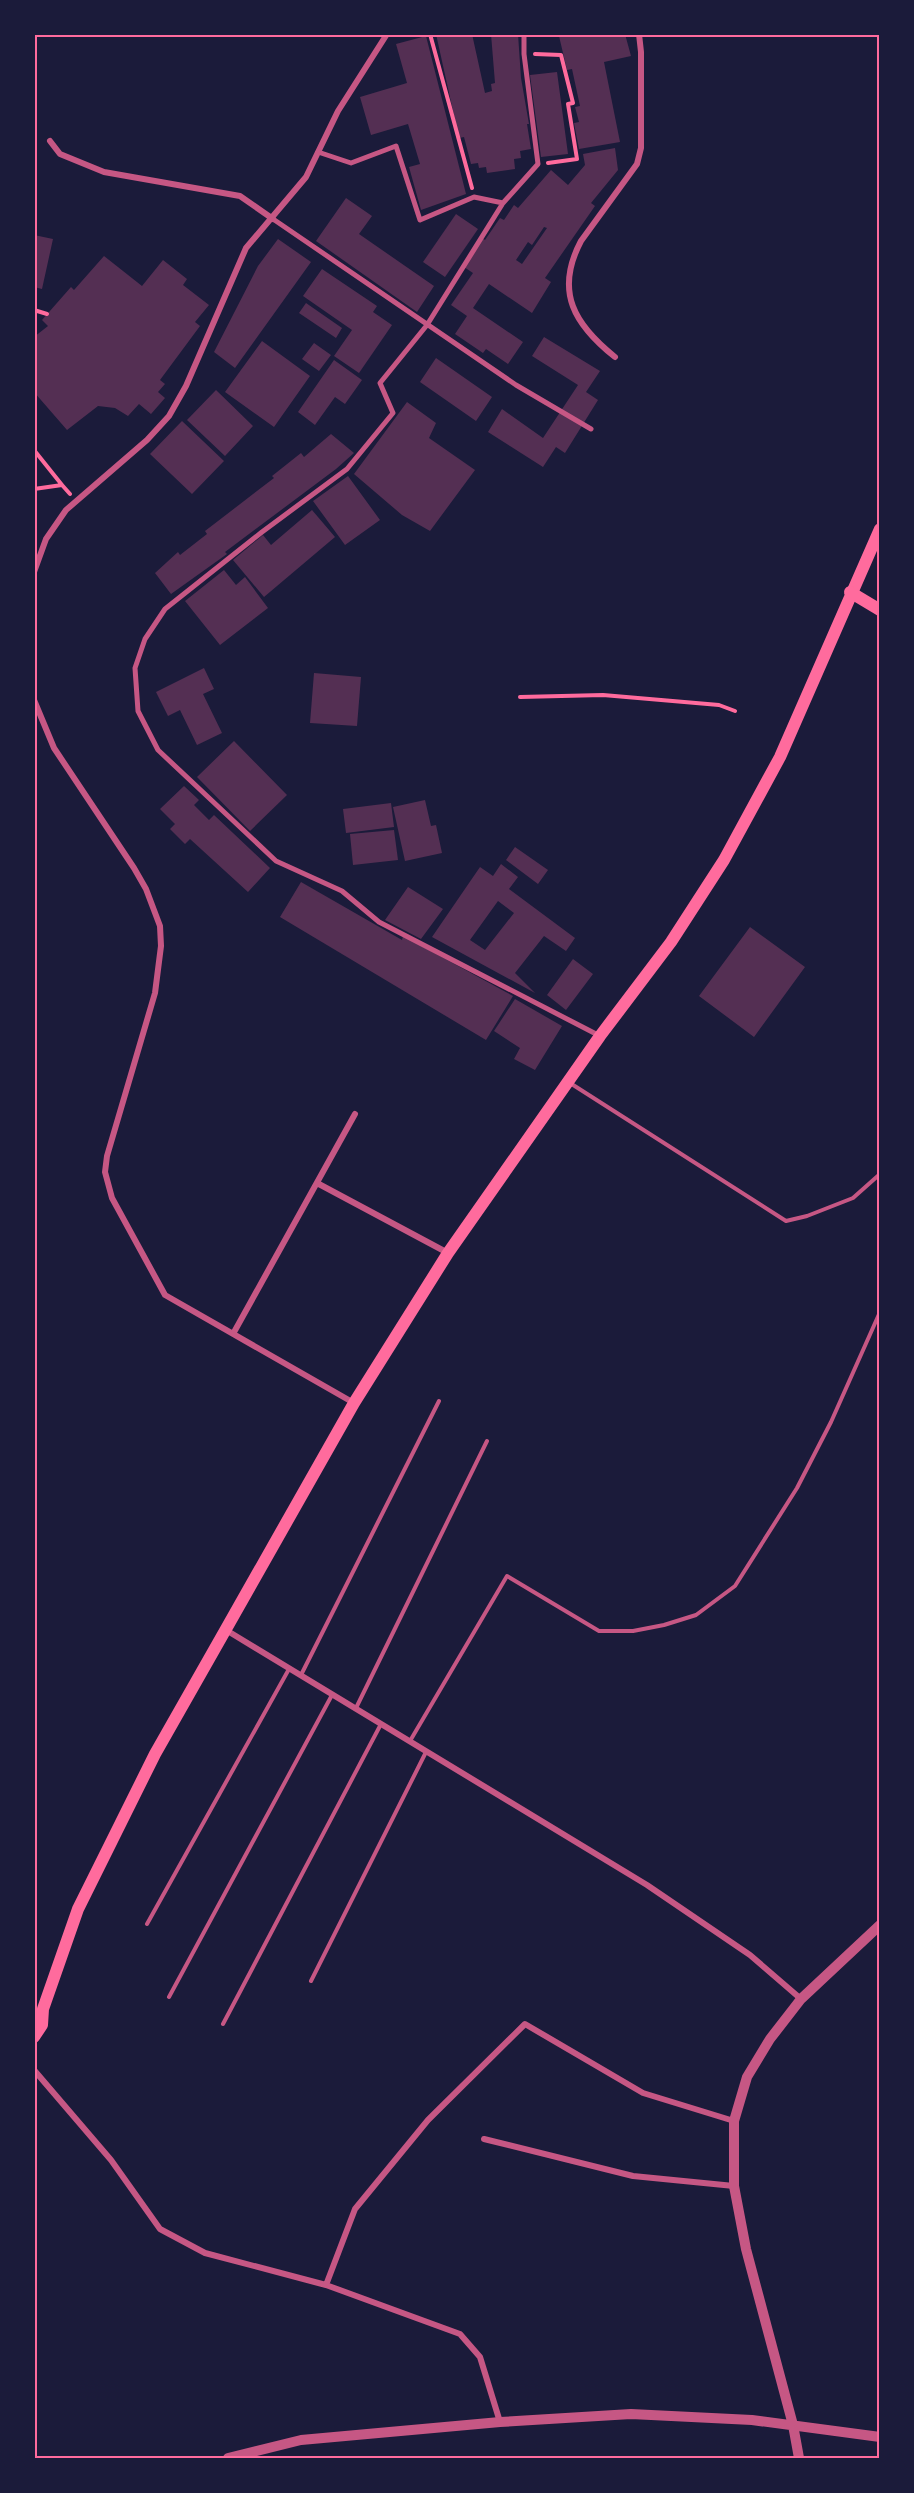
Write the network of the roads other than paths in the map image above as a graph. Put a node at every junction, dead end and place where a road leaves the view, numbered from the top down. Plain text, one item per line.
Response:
1 (387, 34) edge
2 (524, 34) edge
3 (639, 34) edge
4 (50, 141) dead end
5 (318, 152) junction
6 (503, 203) junction
7 (273, 219) junction
8 (427, 326) junction
9 (615, 357) dead end
10 (591, 429) dead end
11 (879, 529) edge
12 (34, 572) edge
13 (850, 592) junction
14 (879, 604) edge
15 (879, 609) edge
16 (34, 700) edge
17 (600, 1036) junction
18 (569, 1082) junction
19 (355, 1114) dead end
20 (879, 1174) edge
21 (317, 1183) junction
22 (448, 1253) junction
23 (879, 1312) edge
24 (233, 1334) junction
25 (439, 1401) dead end
26 (354, 1403) junction
27 (488, 1441) dead end
28 (226, 1629) junction
29 (290, 1668) junction
30 (301, 1675) junction
31 (333, 1694) junction
32 (356, 1708) junction
33 (381, 1724) junction
34 (410, 1741) junction
35 (427, 1751) junction
36 (147, 1924) dead end
37 (879, 1925) edge
38 (311, 1981) dead end
39 (169, 1998) dead end
40 (801, 1999) junction
41 (223, 2024) dead end
42 (34, 2037) edge
43 (34, 2070) edge
44 (734, 2121) junction
45 (484, 2139) dead end
46 (734, 2186) junction
47 (326, 2285) junction
48 (500, 2422) junction
49 (793, 2425) junction
50 (879, 2437) edge
51 (228, 2458) edge
52 (799, 2458) edge

1 - 5 street
2 - 6 street
3 - 9 street
4 - 7 street
5 - 6 street
5 - 7 street
6 - 8 street
7 - 8 street
7 - 12 street
8 - 10 street
8 - 17 street
11 - 13 main road
13 - 14 main road
13 - 15 main road
13 - 17 main road
16 - 24 street
17 - 18 main road
18 - 20 lane
18 - 22 main road
19 - 21 street
21 - 22 street
21 - 24 street
22 - 26 main road
23 - 34 lane
24 - 26 street
25 - 30 lane
26 - 28 main road
27 - 32 lane
28 - 29 street
28 - 42 main road
29 - 30 street
29 - 36 lane
30 - 31 street
31 - 32 street
31 - 39 lane
32 - 33 street
33 - 34 street
33 - 41 lane
34 - 35 street
35 - 38 lane
35 - 40 street
37 - 40 street
40 - 44 street
43 - 47 street
44 - 46 street
44 - 47 street
45 - 46 street
46 - 49 street
47 - 48 street
48 - 49 street
48 - 51 street
49 - 50 street
49 - 52 street

